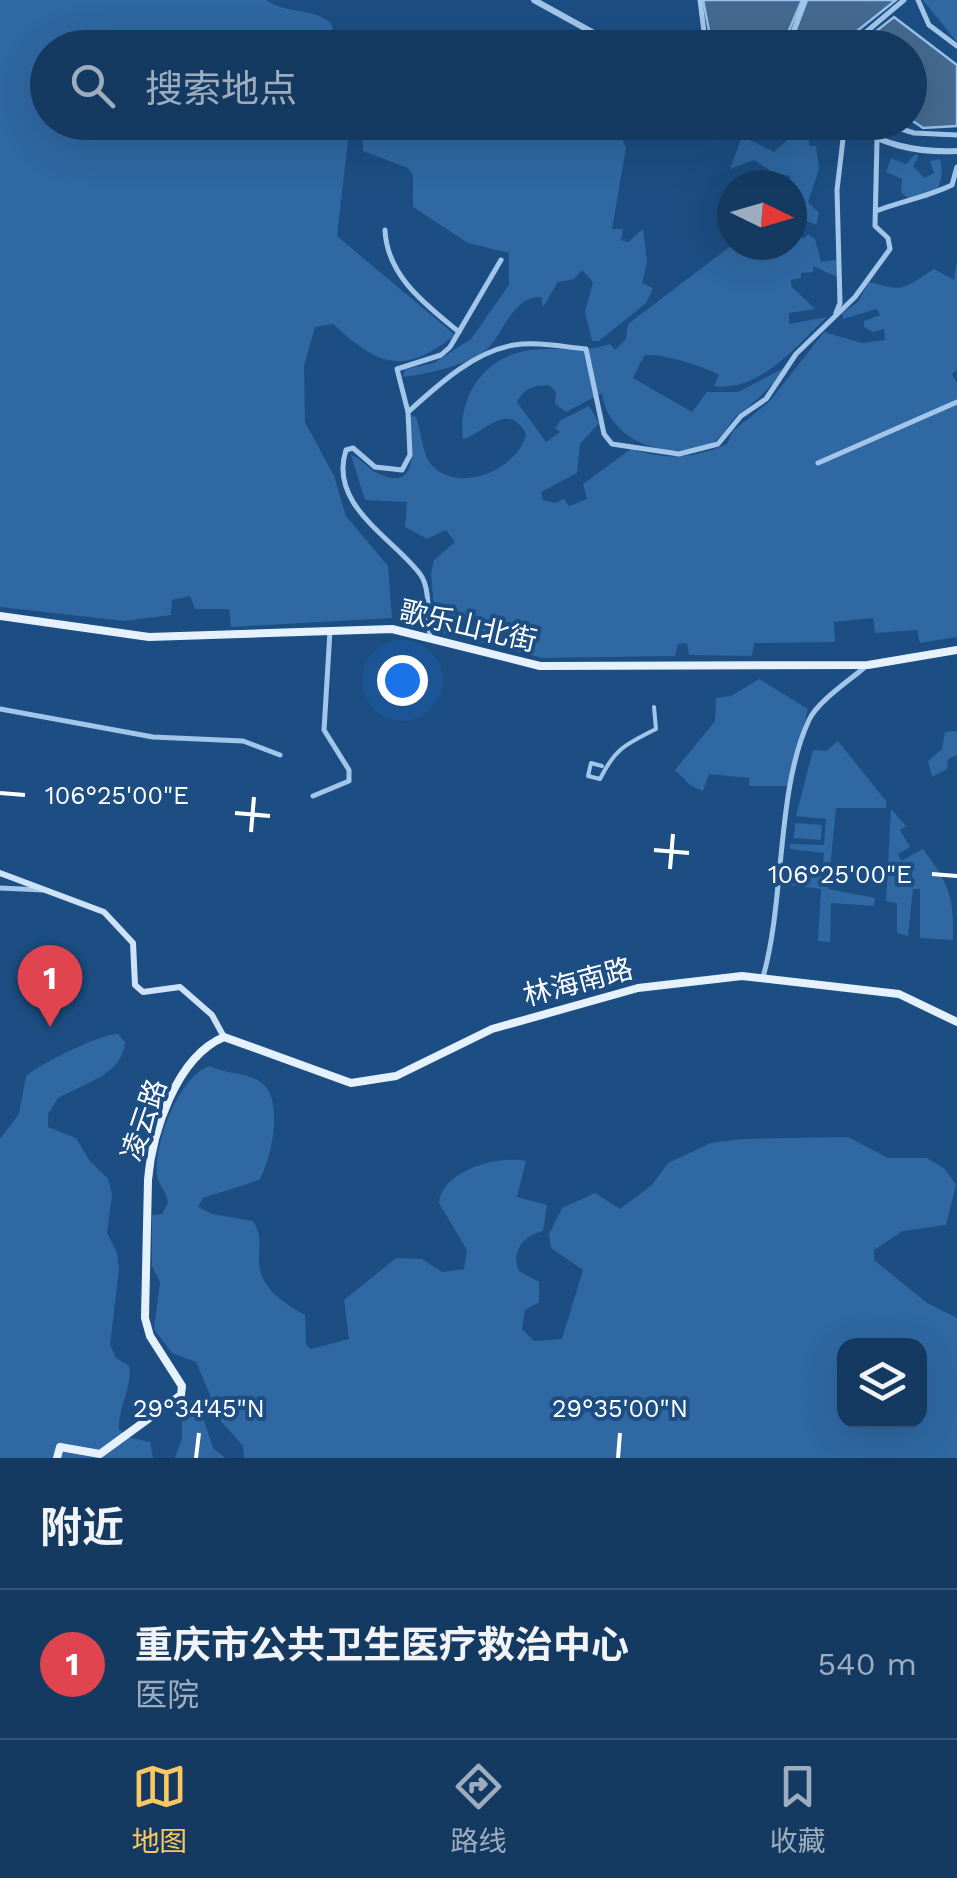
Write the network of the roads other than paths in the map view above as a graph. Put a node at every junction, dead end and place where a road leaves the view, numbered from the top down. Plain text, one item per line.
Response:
1 (700, 0) edge
2 (804, 0) edge
3 (904, 0) edge
4 (918, 0) edge
5 (538, 1) edge
6 (589, 30) edge
7 (704, 30) edge
8 (793, 30) edge
9 (869, 30) edge
10 (957, 46) edge
11 (927, 133) edge
12 (957, 135) edge
13 (843, 140) edge
14 (877, 141) joint
15 (957, 151) edge
16 (957, 167) edge
17 (876, 211) junction
18 (385, 230) dead end
19 (501, 260) dead end
20 (836, 313) junction
21 (459, 332) junction
22 (957, 402) edge
23 (408, 412) junction
24 (818, 463) dead end
25 (0, 616) edge
26 (330, 631) junction
27 (430, 636) junction
28 (957, 650) edge
29 (868, 665) junction
30 (654, 707) dead end
31 (0, 708) edge
32 (280, 755) dead end
33 (602, 766) dead end
34 (313, 796) dead end
35 (0, 873) edge
36 (0, 888) edge
37 (46, 890) junction
38 (763, 977) junction
39 (957, 1022) edge
40 (224, 1038) junction
41 (57, 1458) edge

1 - 7 street
2 - 8 street
3 - 9 street
4 - 10 street
5 - 6 street
11 - 12 street
13 - 20 street
14 - 15 street
14 - 17 street
16 - 17 street
17 - 20 street
18 - 21 street
19 - 21 street
20 - 23 street
21 - 23 street
22 - 24 street
23 - 27 street
25 - 26 main road, 歌乐山北街
26 - 27 main road, 歌乐山北街
26 - 34 street
27 - 29 main road, 歌乐山北街
28 - 29 main road, 歌乐山北街
29 - 38 street
30 - 33 street
31 - 32 street
35 - 37 main road
36 - 37 street
37 - 40 main road
38 - 39 main road, 林海南路
38 - 40 main road, 林海南路
40 - 41 main road, 凌云路

